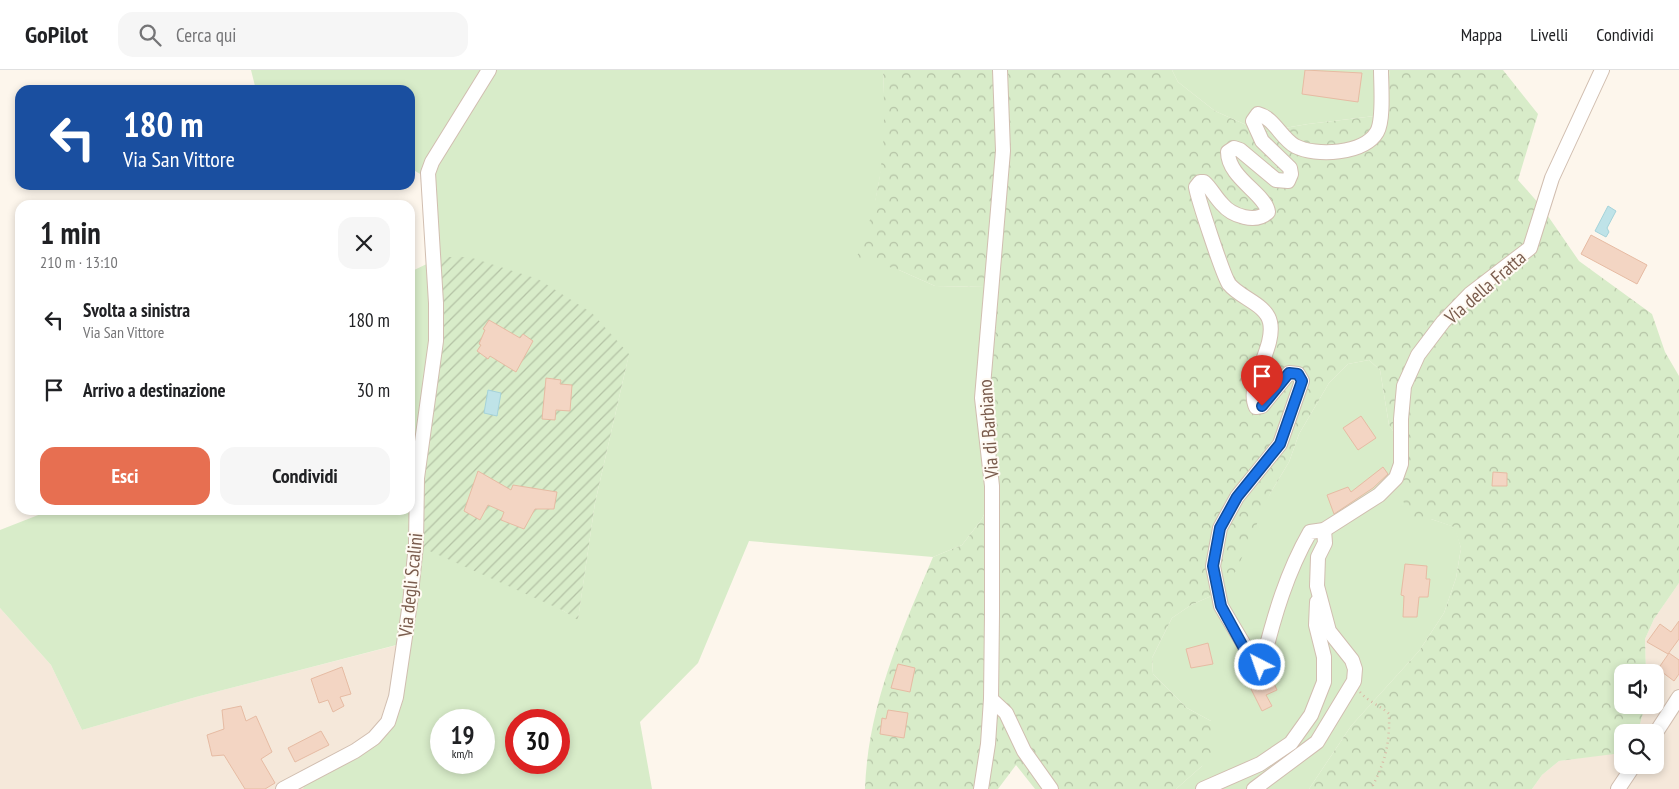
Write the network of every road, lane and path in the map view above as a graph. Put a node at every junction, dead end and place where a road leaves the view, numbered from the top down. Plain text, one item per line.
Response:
1 (488, 70) edge
2 (1000, 70) edge
3 (1381, 70) edge
4 (1602, 70) edge
5 (1324, 530) junction
6 (1317, 586) junction
7 (1679, 697) edge
8 (991, 699) junction
9 (1366, 699) dead end
10 (1661, 724) edge
11 (1628, 774) edge
12 (283, 789) edge
13 (981, 789) edge
14 (1051, 789) edge
15 (1203, 789) edge
16 (1254, 789) edge
17 (1371, 789) edge
18 (1618, 789) edge

1 - 12 street, Via degli Scalini
2 - 8 street, Via di Barbiano
3 - 5 street, Via della Fratta
4 - 5 street, Via della Fratta
5 - 6 street
6 - 15 street
6 - 16 street
7 - 10 street
8 - 13 street, Via di Barbiano
8 - 14 street
9 - 17 path
11 - 18 street

